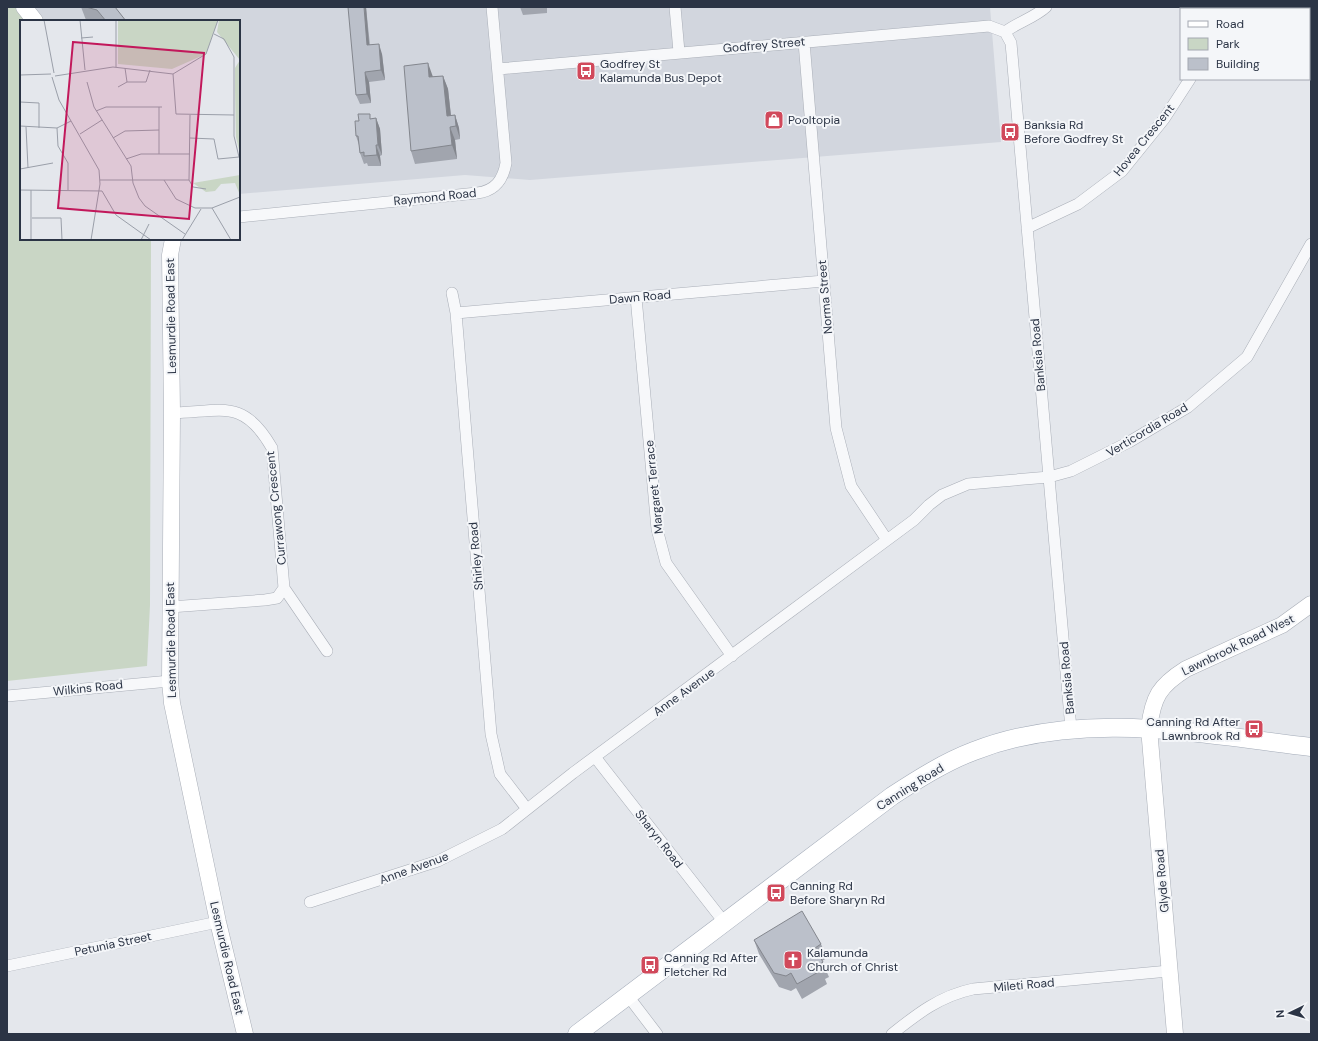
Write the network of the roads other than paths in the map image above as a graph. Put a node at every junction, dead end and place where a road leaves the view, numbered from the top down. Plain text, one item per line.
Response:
1 (24, 7) edge
2 (492, 7) edge
3 (675, 7) edge
4 (1046, 7) edge
5 (34, 20) edge
6 (1005, 32) junction
7 (804, 42) junction
8 (679, 52) junction
9 (498, 69) junction
10 (1189, 80) edge
11 (240, 216) edge
12 (1027, 228) junction
13 (173, 240) edge
14 (1311, 244) edge
15 (824, 281) junction
16 (452, 293) dead end
17 (636, 297) junction
18 (456, 313) junction
19 (172, 413) junction
20 (1049, 477) junction
21 (887, 540) junction
22 (284, 588) junction
23 (1311, 604) edge
24 (170, 607) junction
25 (327, 651) dead end
26 (732, 656) junction
27 (170, 681) junction
28 (7, 696) edge
29 (1149, 728) junction
30 (1071, 729) junction
31 (1311, 747) edge
32 (595, 757) junction
33 (527, 809) junction
34 (310, 902) dead end
35 (218, 922) junction
36 (724, 922) junction
37 (7, 966) edge
38 (1169, 971) junction
39 (628, 996) junction
40 (245, 1034) edge
41 (577, 1034) edge
42 (657, 1034) edge
43 (892, 1034) edge
44 (1175, 1034) edge

1 - 5 street
2 - 9 street, Raymond Road
3 - 8 street
4 - 6 street
6 - 7 street, Godfrey Street
6 - 12 street, Banksia Road
7 - 8 street, Godfrey Street
7 - 15 street, Norma Street
8 - 9 street, Godfrey Street
9 - 11 street, Raymond Road
10 - 12 street, Hovea Crescent
12 - 20 street, Banksia Road
13 - 19 street, Lesmurdie Road East
14 - 20 street, Verticordia Road
15 - 17 street, Dawn Road
15 - 21 street, Norma Street
16 - 18 street, Shirley Road
17 - 18 street, Dawn Road
17 - 26 street, Margaret Terrace
18 - 33 street, Shirley Road
19 - 22 street, Currawong Crescent
19 - 24 street, Lesmurdie Road East
20 - 21 street, Anne Avenue
20 - 30 street, Banksia Road
21 - 26 street, Anne Avenue
22 - 24 street
22 - 25 street, Currawong Crescent
23 - 29 street, Lawnbrook Road West
24 - 27 street, Lesmurdie Road East
26 - 32 street, Anne Avenue
27 - 28 street, Wilkins Road
27 - 35 street, Lesmurdie Road East
29 - 30 main road, Canning Road
29 - 31 main road, Canning Road
29 - 38 street, Glyde Road
30 - 36 main road, Canning Road
32 - 33 street, Anne Avenue
32 - 36 street, Sharyn Road
33 - 34 street, Anne Avenue
35 - 37 street, Petunia Street
35 - 40 street, Lesmurdie Road East
36 - 39 main road, Canning Road
38 - 43 street, Mileti Road
38 - 44 street, Glyde Road
39 - 41 main road, Canning Road
39 - 42 street

